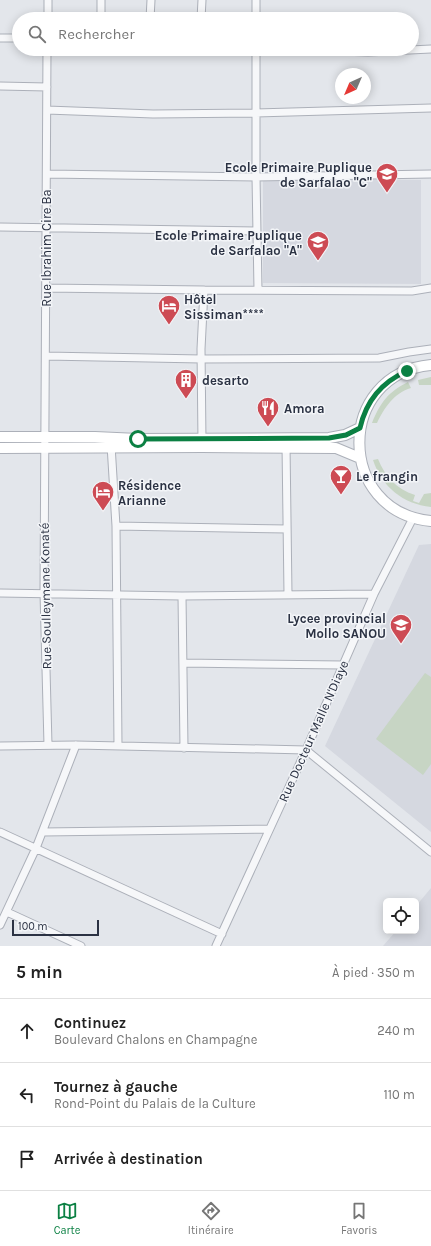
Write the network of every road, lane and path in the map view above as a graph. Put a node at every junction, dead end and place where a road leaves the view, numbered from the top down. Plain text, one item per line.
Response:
1 (48, 0) edge
2 (102, 0) edge
3 (151, 0) edge
4 (202, 0) edge
5 (256, 0) edge
6 (48, 12) edge
7 (101, 12) edge
8 (150, 12) edge
9 (202, 12) edge
10 (256, 12) edge
11 (0, 38) edge
12 (12, 38) edge
13 (431, 49) edge
14 (419, 50) edge
15 (47, 56) edge
16 (256, 56) edge
17 (0, 86) edge
18 (47, 87) junction
19 (431, 108) edge
20 (47, 110) junction
21 (256, 113) junction
22 (47, 174) junction
23 (431, 174) edge
24 (256, 177) junction
25 (0, 227) edge
26 (46, 227) junction
27 (257, 231) junction
28 (46, 288) junction
29 (431, 288) edge
30 (204, 290) junction
31 (258, 290) junction
32 (431, 349) edge
33 (46, 356) junction
34 (201, 359) junction
35 (431, 365) edge
36 (360, 428) junction
37 (45, 436) junction
38 (0, 437) edge
39 (111, 443) junction
40 (202, 443) junction
41 (286, 443) junction
42 (0, 448) edge
43 (45, 448) junction
44 (360, 458) junction
45 (413, 518) junction
46 (431, 521) edge
47 (116, 526) junction
48 (287, 529) junction
49 (0, 593) edge
50 (44, 593) junction
51 (116, 594) junction
52 (288, 594) junction
53 (374, 594) junction
54 (182, 596) junction
55 (182, 663) junction
56 (343, 665) junction
57 (76, 745) junction
58 (0, 746) edge
59 (48, 746) junction
60 (118, 746) junction
61 (184, 748) junction
62 (306, 750) junction
63 (269, 829) junction
64 (0, 832) edge
65 (43, 832) junction
66 (36, 848) junction
67 (431, 852) edge
68 (7, 912) junction
69 (0, 925) edge
70 (222, 934) junction
71 (81, 946) edge
72 (216, 946) edge

1 - 6 street
2 - 7 street
3 - 8 street
4 - 9 street
5 - 10 street
11 - 12 street
13 - 14 street
15 - 18 street, Rue Ibrahim Cire Ba
16 - 21 street
17 - 18 street
18 - 20 street, Rue Ibrahim Cire Ba
19 - 21 street
20 - 21 street
20 - 22 street, Rue Ibrahim Cire Ba
21 - 24 street
22 - 24 street
22 - 26 street, Rue Ibrahim Cire Ba
23 - 24 street
24 - 27 street
25 - 26 street
26 - 27 street
26 - 28 street, Rue Ibrahim Cire Ba
27 - 31 street
28 - 30 street
28 - 33 street, Rue Ibrahim Cire Ba
29 - 31 street
30 - 31 street
30 - 34 street
32 - 34 street
33 - 34 street
33 - 37 street, Rue Ibrahim Cire Ba
34 - 40 street
35 - 36 main road
36 - 41 main road
36 - 44 main road
37 - 38 main road
37 - 39 main road
37 - 43 street, Rue Ibrahim Cire Ba
39 - 40 main road
39 - 43 main road
39 - 47 street
40 - 41 main road
41 - 44 main road
41 - 48 street
42 - 43 main road
43 - 50 street, Rue Soulleymane Konaté
44 - 45 main road
45 - 46 main road
45 - 53 street, Rue Docteur Malle N'Diaye
47 - 48 street
47 - 51 street
48 - 52 street
49 - 50 street
50 - 51 street
50 - 59 street, Rue Soulleymane Konaté
51 - 54 street
51 - 60 street
52 - 53 street
52 - 54 street
53 - 56 street, Rue Docteur Malle N'Diaye
54 - 55 street
55 - 56 street
55 - 61 street
56 - 62 street, Rue Docteur Malle N'Diaye
57 - 59 street
57 - 60 street
57 - 65 street
58 - 59 street
60 - 61 street
61 - 62 street
62 - 63 street, Rue Docteur Malle N'Diaye
62 - 67 street
63 - 65 street
63 - 70 street, Rue Docteur Malle N'Diaye
64 - 66 street
65 - 66 street
66 - 68 street
66 - 70 street
68 - 69 street
68 - 71 street
70 - 72 street, Rue Docteur Malle N'Diaye

